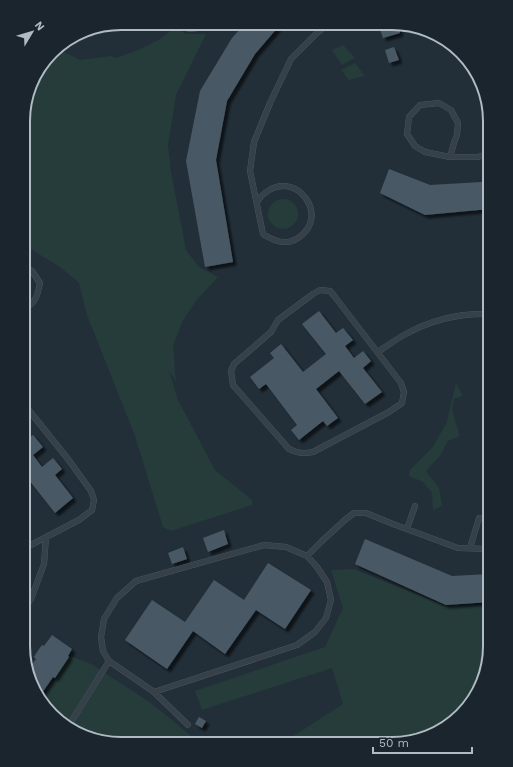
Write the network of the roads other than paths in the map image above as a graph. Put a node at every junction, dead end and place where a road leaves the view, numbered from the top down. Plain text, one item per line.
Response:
1 (321, 30) edge
2 (483, 155) edge
3 (450, 157) junction
4 (257, 202) junction
5 (30, 270) edge
6 (30, 304) edge
7 (483, 314) edge
8 (378, 352) junction
9 (30, 411) edge
10 (415, 506) dead end
11 (483, 518) edge
12 (407, 529) junction
13 (46, 537) junction
14 (30, 545) edge
15 (470, 548) junction
16 (483, 549) edge
17 (307, 556) junction
18 (30, 601) edge
19 (109, 661) junction
20 (154, 692) junction
21 (71, 722) edge
22 (188, 725) dead end

1 - 4 lane
2 - 3 lane
3 - 3 lane
4 - 4 lane
5 - 6 lane
7 - 8 lane
8 - 8 lane
9 - 13 lane
10 - 12 lane
11 - 15 lane
12 - 15 lane
12 - 17 lane
13 - 14 lane
13 - 18 lane
15 - 16 lane
17 - 19 lane
17 - 20 lane
19 - 20 lane
19 - 21 lane
20 - 22 lane

